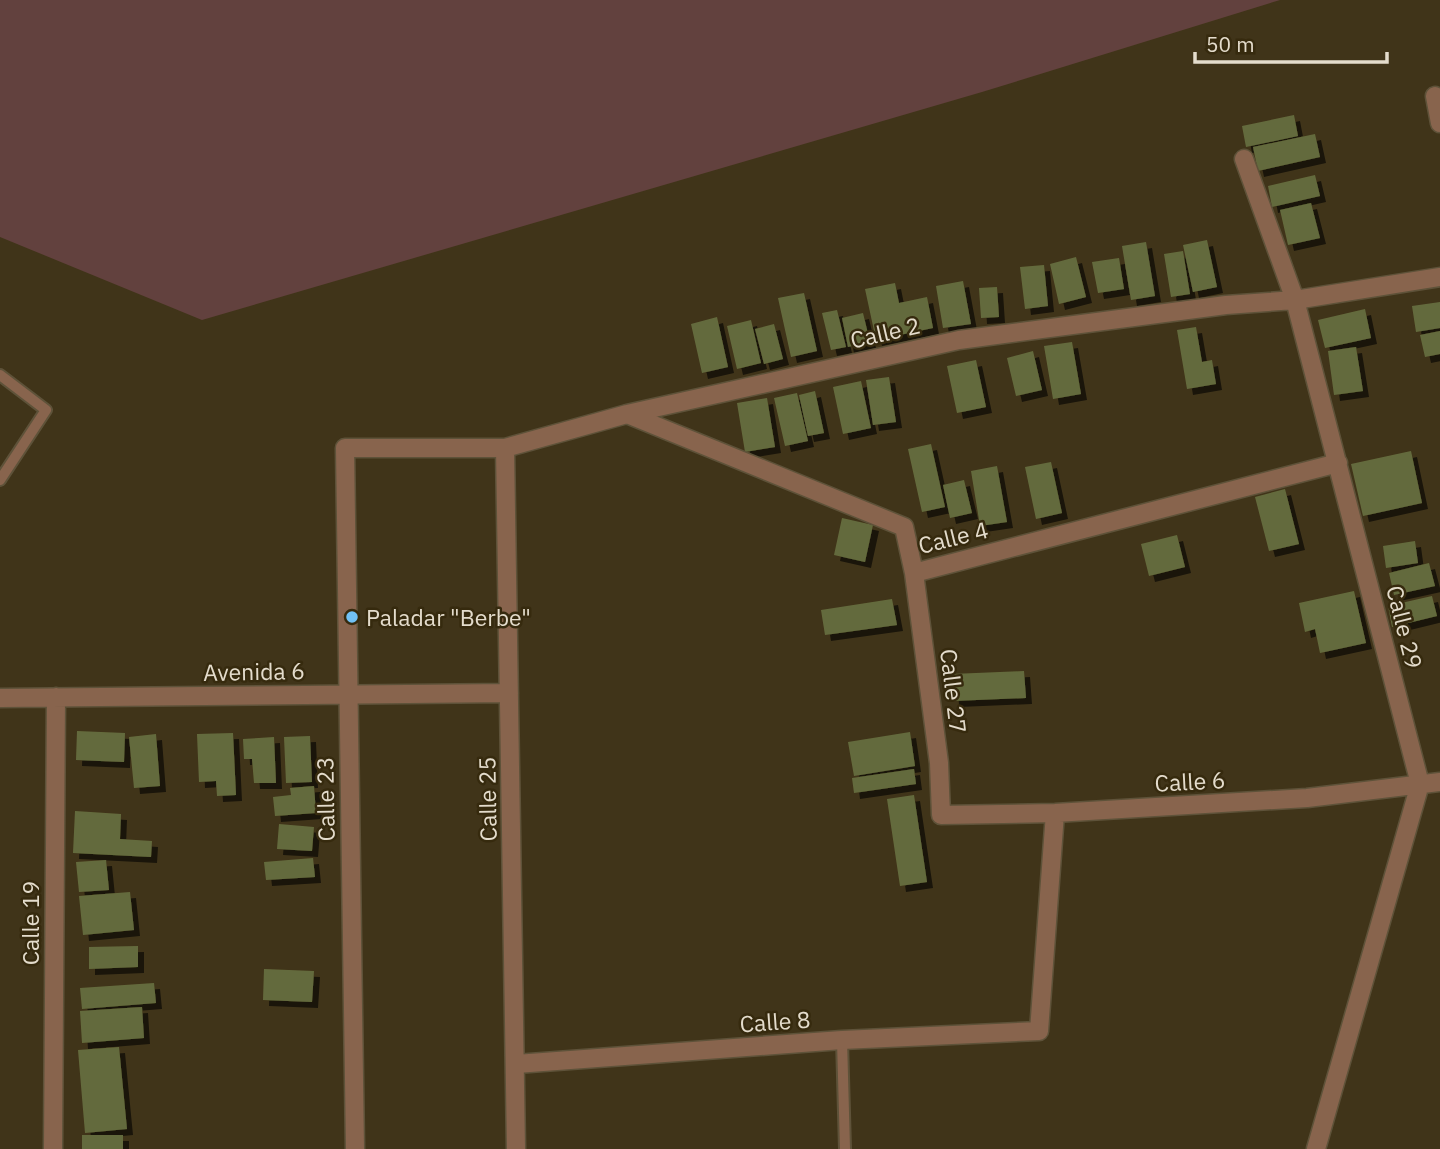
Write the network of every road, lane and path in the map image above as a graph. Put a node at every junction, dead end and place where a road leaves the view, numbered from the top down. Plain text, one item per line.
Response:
1 (1434, 96) dead end
2 (1440, 123) edge
3 (1244, 159) dead end
4 (1440, 277) edge
5 (1294, 300) junction
6 (0, 375) edge
7 (627, 415) junction
8 (345, 448) joint
9 (505, 448) junction
10 (1338, 463) junction
11 (0, 480) edge
12 (914, 573) junction
13 (509, 693) junction
14 (348, 695) junction
15 (56, 697) junction
16 (0, 698) edge
17 (1440, 782) edge
18 (1420, 784) junction
19 (1055, 813) junction
20 (942, 815) joint
21 (842, 1041) junction
22 (516, 1065) junction
23 (52, 1149) edge
24 (355, 1149) edge
25 (516, 1149) edge
26 (845, 1149) edge
27 (1317, 1149) edge

1 - 2 street
3 - 5 street, Calle 29
4 - 5 street, Calle 2
5 - 7 street, Calle 2
5 - 10 street, Calle 29
6 - 11 lane
7 - 9 street, Calle 2
7 - 12 street, Calle 4
8 - 9 street, Calle 2
8 - 14 street, Calle 23
9 - 13 street, Calle 25
10 - 12 street, Calle 4
10 - 18 street, Calle 29
12 - 20 street, Calle 27
13 - 14 street, Avenida 6
13 - 22 street, Calle 25
14 - 15 street, Avenida 6
14 - 24 street, Calle 23
15 - 16 street, Avenida 6
15 - 23 street, Calle 19
17 - 18 street, Calle 6
18 - 19 street, Calle 6
18 - 27 street
19 - 20 street, Calle 6
19 - 21 street, Calle 8
21 - 22 street, Calle 8
21 - 26 lane
22 - 25 street, Calle 25

